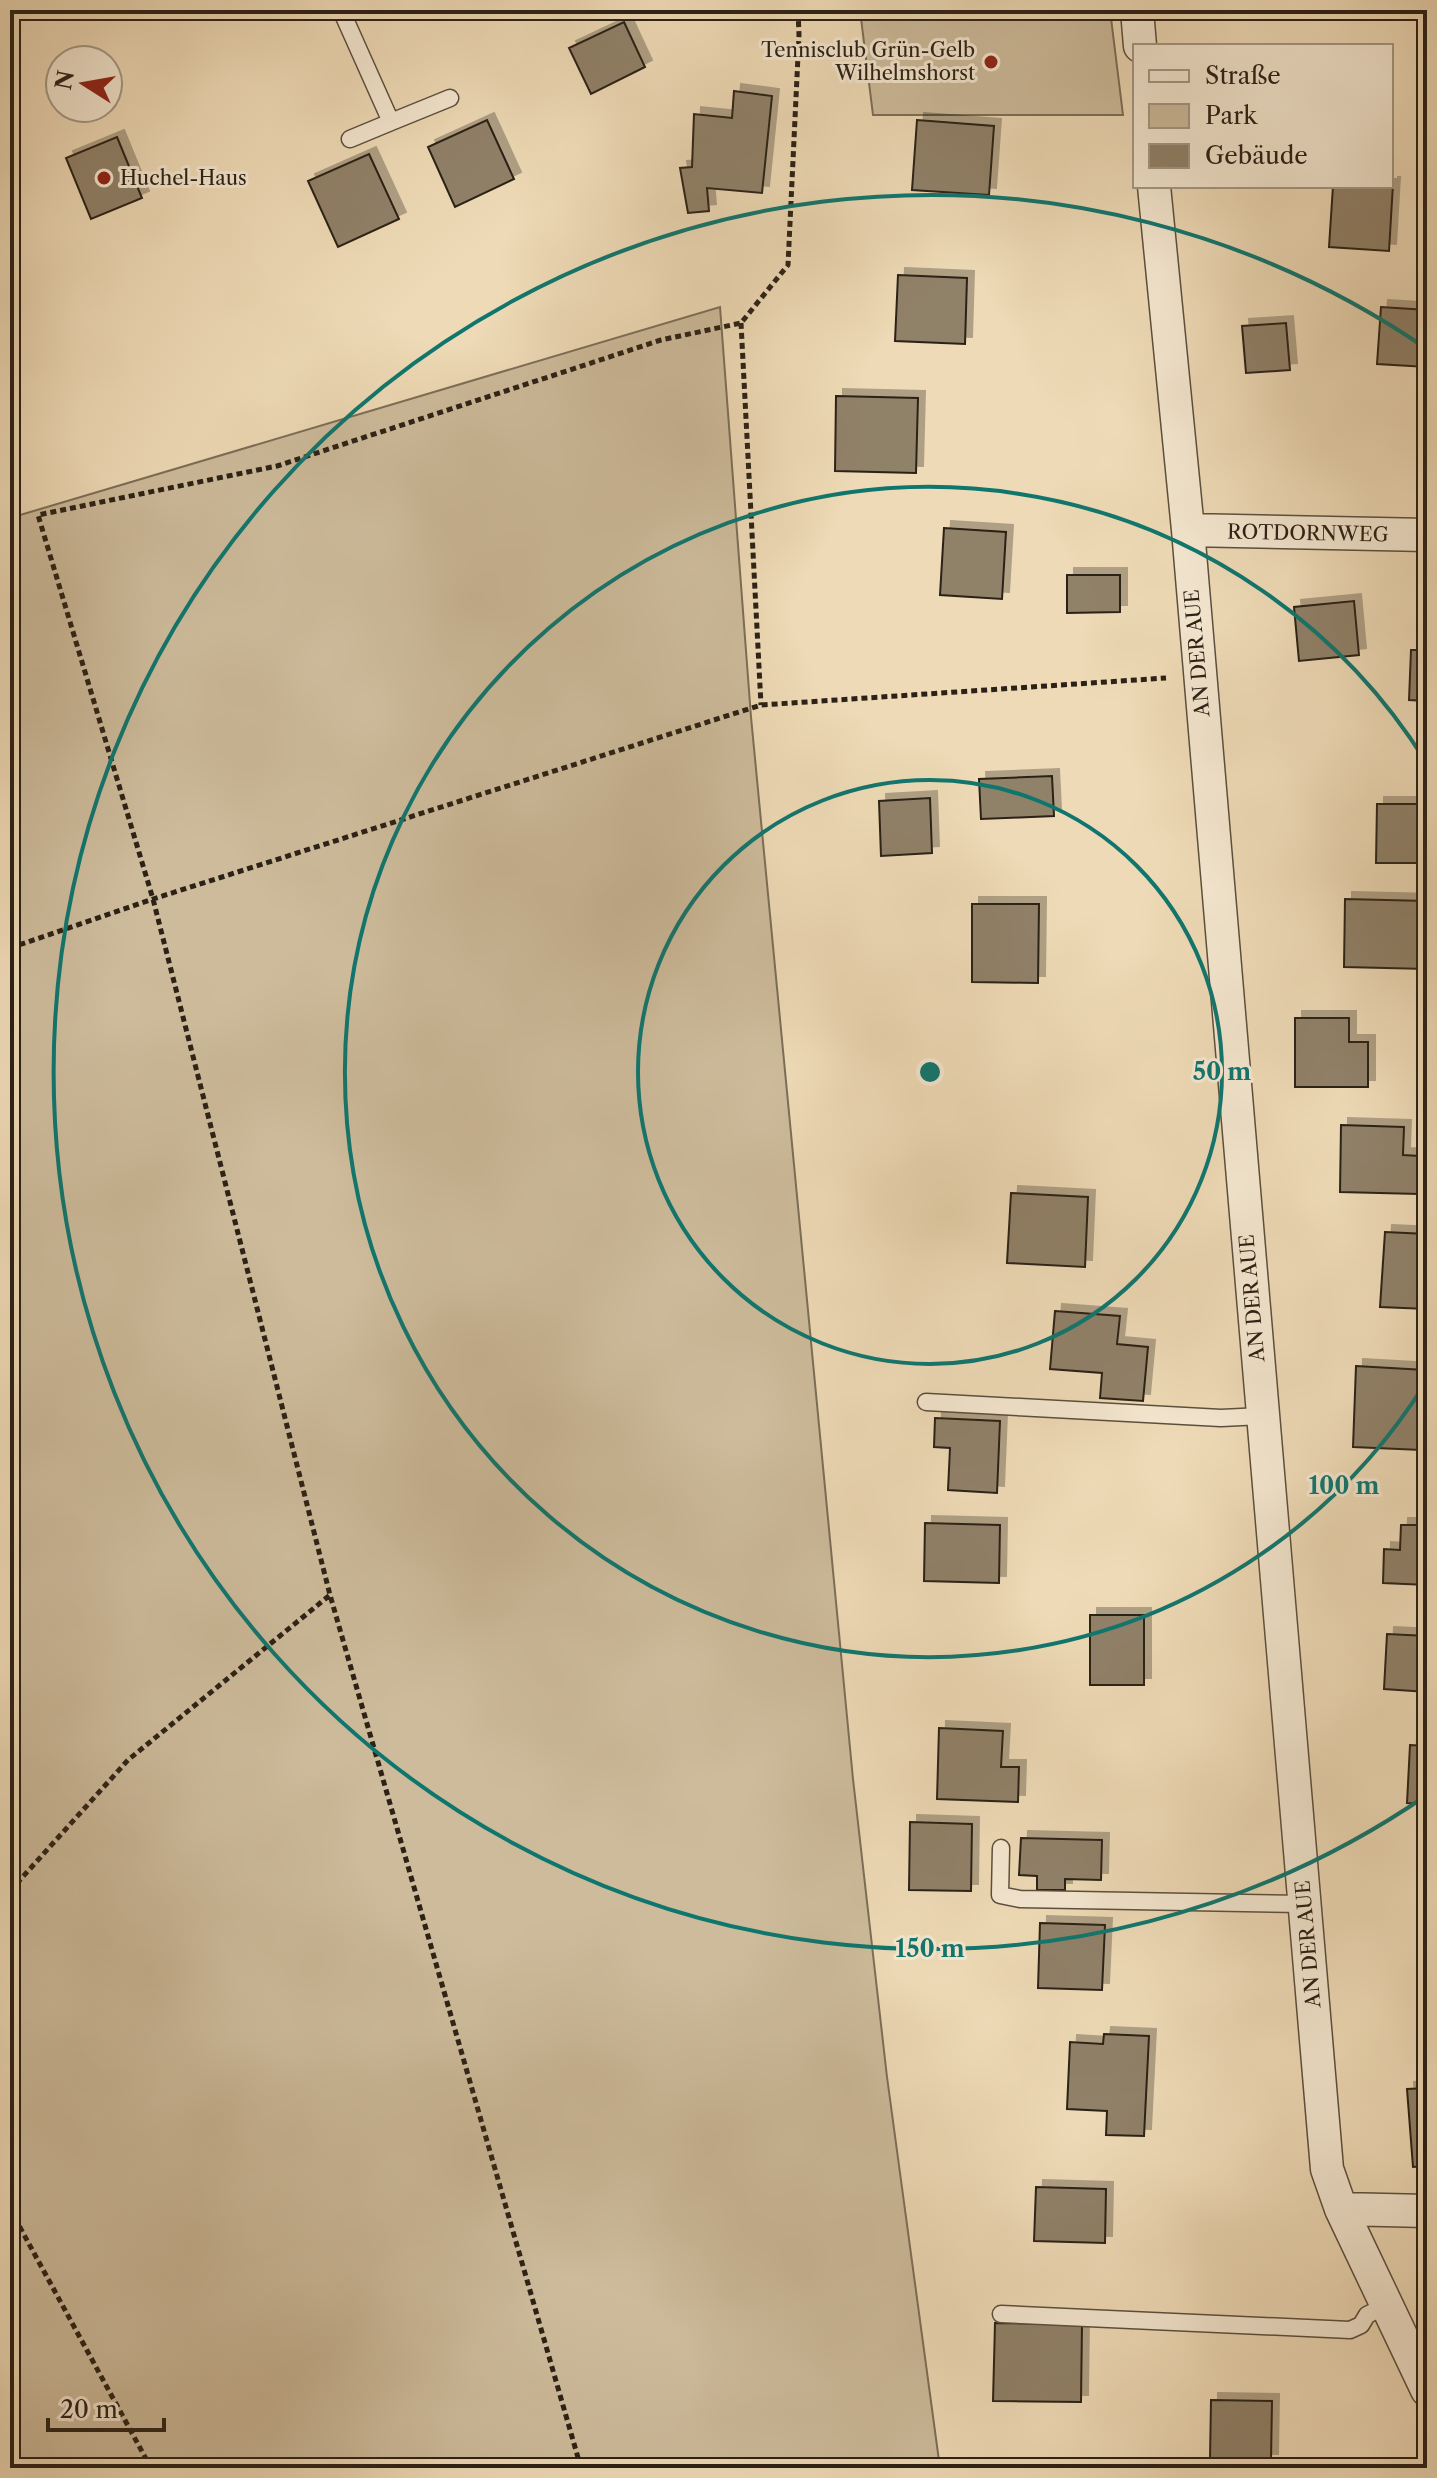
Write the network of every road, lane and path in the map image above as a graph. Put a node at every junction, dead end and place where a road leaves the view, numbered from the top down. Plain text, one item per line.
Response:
1 (341, 10) edge
2 (798, 10) edge
3 (1137, 10) edge
4 (1140, 44) edge
5 (450, 98) dead end
6 (391, 122) junction
7 (350, 139) dead end
8 (1154, 188) edge
9 (741, 323) junction
10 (1188, 530) junction
11 (1427, 535) edge
12 (1199, 676) junction
13 (761, 705) junction
14 (153, 899) junction
15 (10, 948) edge
16 (926, 1402) dead end
17 (1262, 1416) junction
18 (330, 1595) junction
19 (1001, 1848) dead end
20 (10, 1891) edge
21 (1304, 1904) junction
22 (10, 2209) edge
23 (1341, 2209) junction
24 (1427, 2211) edge
25 (1387, 2305) junction
26 (1001, 2314) dead end
27 (1427, 2390) edge
28 (151, 2468) edge
29 (581, 2468) edge

1 - 6 lane
2 - 9 path
3 - 4 street
5 - 6 lane
6 - 7 lane
8 - 10 street, AN DER AUE
9 - 13 path
9 - 14 path
10 - 11 street, ROTDORNWEG
10 - 12 street, AN DER AUE
12 - 13 path
12 - 17 street, AN DER AUE
13 - 14 path
14 - 15 path
14 - 18 path
16 - 17 lane
17 - 21 street, AN DER AUE
18 - 20 path
18 - 29 path
19 - 21 lane
21 - 23 street, AN DER AUE
22 - 28 path
23 - 24 street
23 - 25 street, AN DER AUE
25 - 26 lane
25 - 27 street, AN DER AUE

